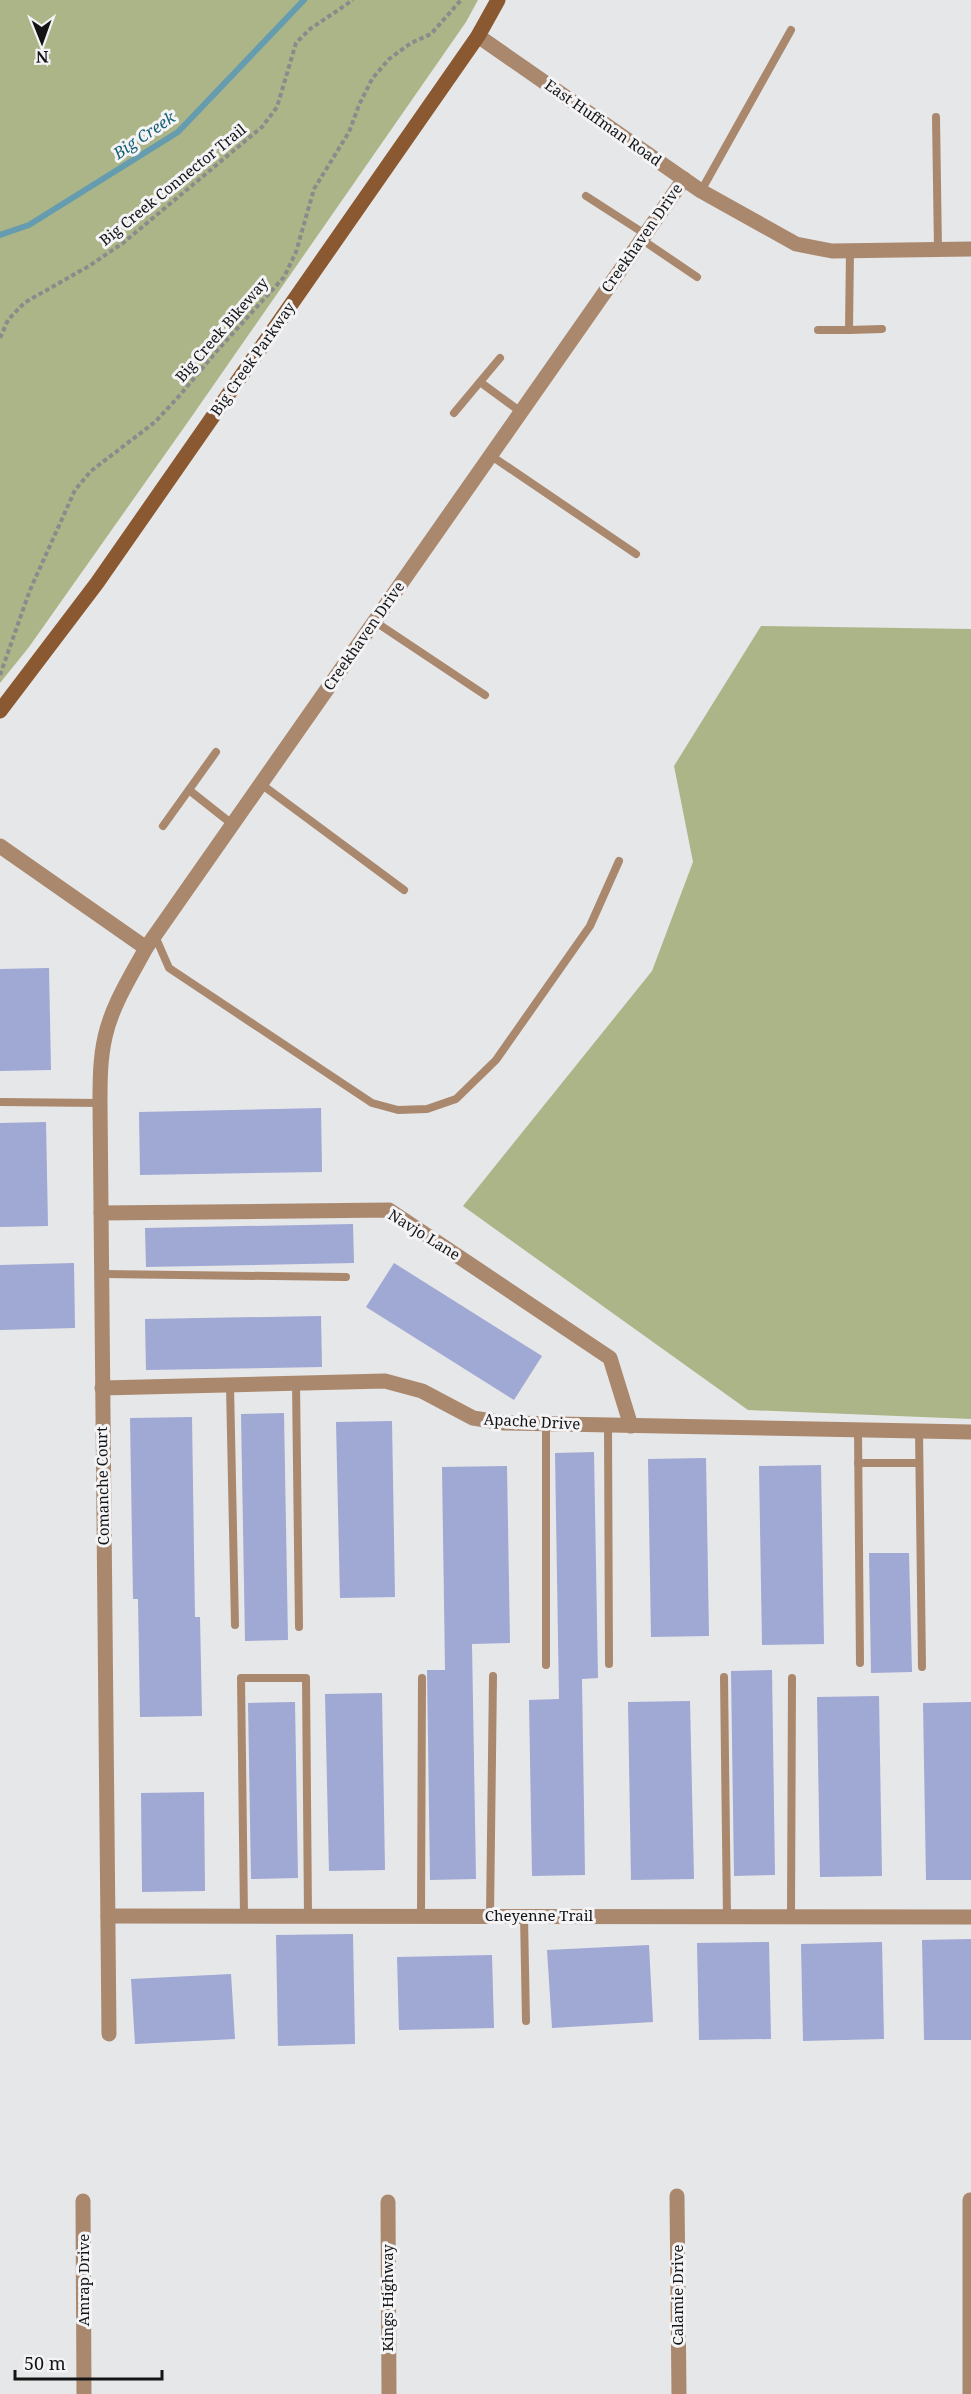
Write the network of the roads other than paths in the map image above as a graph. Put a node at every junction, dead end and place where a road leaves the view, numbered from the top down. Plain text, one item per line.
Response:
1 (498, 0) edge
2 (791, 30) dead end
3 (478, 36) junction
4 (936, 117) dead end
5 (684, 179) junction
6 (701, 191) junction
7 (586, 196) dead end
8 (643, 237) junction
9 (971, 249) edge
10 (850, 250) junction
11 (938, 250) junction
12 (697, 277) dead end
13 (882, 329) dead end
14 (818, 330) dead end
15 (849, 330) junction
16 (500, 358) dead end
17 (480, 382) junction
18 (520, 412) junction
19 (454, 413) dead end
20 (490, 455) junction
21 (636, 554) dead end
22 (374, 621) junction
23 (485, 695) dead end
24 (0, 711) edge
25 (216, 752) dead end
26 (261, 783) junction
27 (189, 790) junction
28 (232, 824) junction
29 (163, 826) dead end
30 (0, 846) edge
31 (619, 861) dead end
32 (404, 890) dead end
33 (150, 941) junction
34 (0, 1102) edge
35 (100, 1103) junction
36 (101, 1213) junction
37 (103, 1274) junction
38 (346, 1277) dead end
39 (296, 1383) junction
40 (230, 1385) junction
41 (102, 1388) junction
42 (546, 1424) junction
43 (608, 1425) junction
44 (631, 1426) junction
45 (858, 1430) junction
46 (919, 1431) junction
47 (971, 1432) edge
48 (858, 1463) junction
49 (919, 1463) junction
50 (235, 1625) dead end
51 (299, 1627) dead end
52 (860, 1663) dead end
53 (609, 1664) dead end
54 (546, 1665) dead end
55 (922, 1667) dead end
56 (493, 1676) dead end
57 (724, 1677) dead end
58 (422, 1678) dead end
59 (792, 1678) dead end
60 (108, 1916) junction
61 (244, 1916) junction
62 (308, 1916) junction
63 (421, 1916) junction
64 (490, 1916) junction
65 (524, 1916) junction
66 (727, 1917) junction
67 (791, 1917) junction
68 (971, 1917) edge
69 (526, 2021) dead end
70 (109, 2034) dead end
71 (677, 2196) dead end
72 (970, 2200) edge
73 (83, 2202) dead end
74 (388, 2202) dead end
75 (84, 2394) edge
76 (389, 2394) edge
77 (679, 2394) edge
78 (970, 2394) edge

1 - 3 street, Big Creek Parkway
2 - 6 lane
3 - 5 street, East Huffman Road
3 - 24 street, Big Creek Parkway
4 - 11 lane
5 - 6 street, East Huffman Road
5 - 8 street, Creekhaven Drive
6 - 10 street, East Huffman Road
7 - 8 lane
8 - 12 lane
8 - 18 street, Creekhaven Drive
9 - 11 street, East Huffman Road
10 - 11 street, East Huffman Road
10 - 15 lane
13 - 15 lane
14 - 15 lane
16 - 17 lane
17 - 18 lane
17 - 19 lane
18 - 20 street, Creekhaven Drive
20 - 21 lane
20 - 22 street, Creekhaven Drive
22 - 23 lane
22 - 26 street, Creekhaven Drive
25 - 27 lane
26 - 28 street, Creekhaven Drive
26 - 32 lane
27 - 28 lane
27 - 29 lane
28 - 33 street, Creekhaven Drive
30 - 33 street
31 - 33 lane
33 - 35 street, Comanche Court
34 - 35 lane
35 - 36 street, Comanche Court
36 - 37 street, Comanche Court
36 - 44 street, Navjo Lane
37 - 38 lane
37 - 41 street, Comanche Court
39 - 40 street, Apache Drive
39 - 42 street, Apache Drive
39 - 51 lane
40 - 41 street, Apache Drive
40 - 50 lane
41 - 60 street, Comanche Court
42 - 43 street, Apache Drive
42 - 54 lane
43 - 44 street, Apache Drive
43 - 53 lane
44 - 45 street, Apache Drive
45 - 46 street, Apache Drive
45 - 48 lane
46 - 47 street, Apache Drive
46 - 49 lane
48 - 49 lane
48 - 52 lane
49 - 55 lane
56 - 64 lane
57 - 66 lane
58 - 63 lane
59 - 67 lane
60 - 61 street, Cheyenne Trail
60 - 70 street, Comanche Court
61 - 62 street, Cheyenne Trail
61 - 62 lane
62 - 63 street, Cheyenne Trail
63 - 64 street, Cheyenne Trail
64 - 65 street, Cheyenne Trail
65 - 66 street, Cheyenne Trail
65 - 69 lane
66 - 67 street, Cheyenne Trail
67 - 68 street, Cheyenne Trail
71 - 77 street, Calamie Drive
72 - 78 street
73 - 75 street, Amrap Drive
74 - 76 street, Kings Highway

